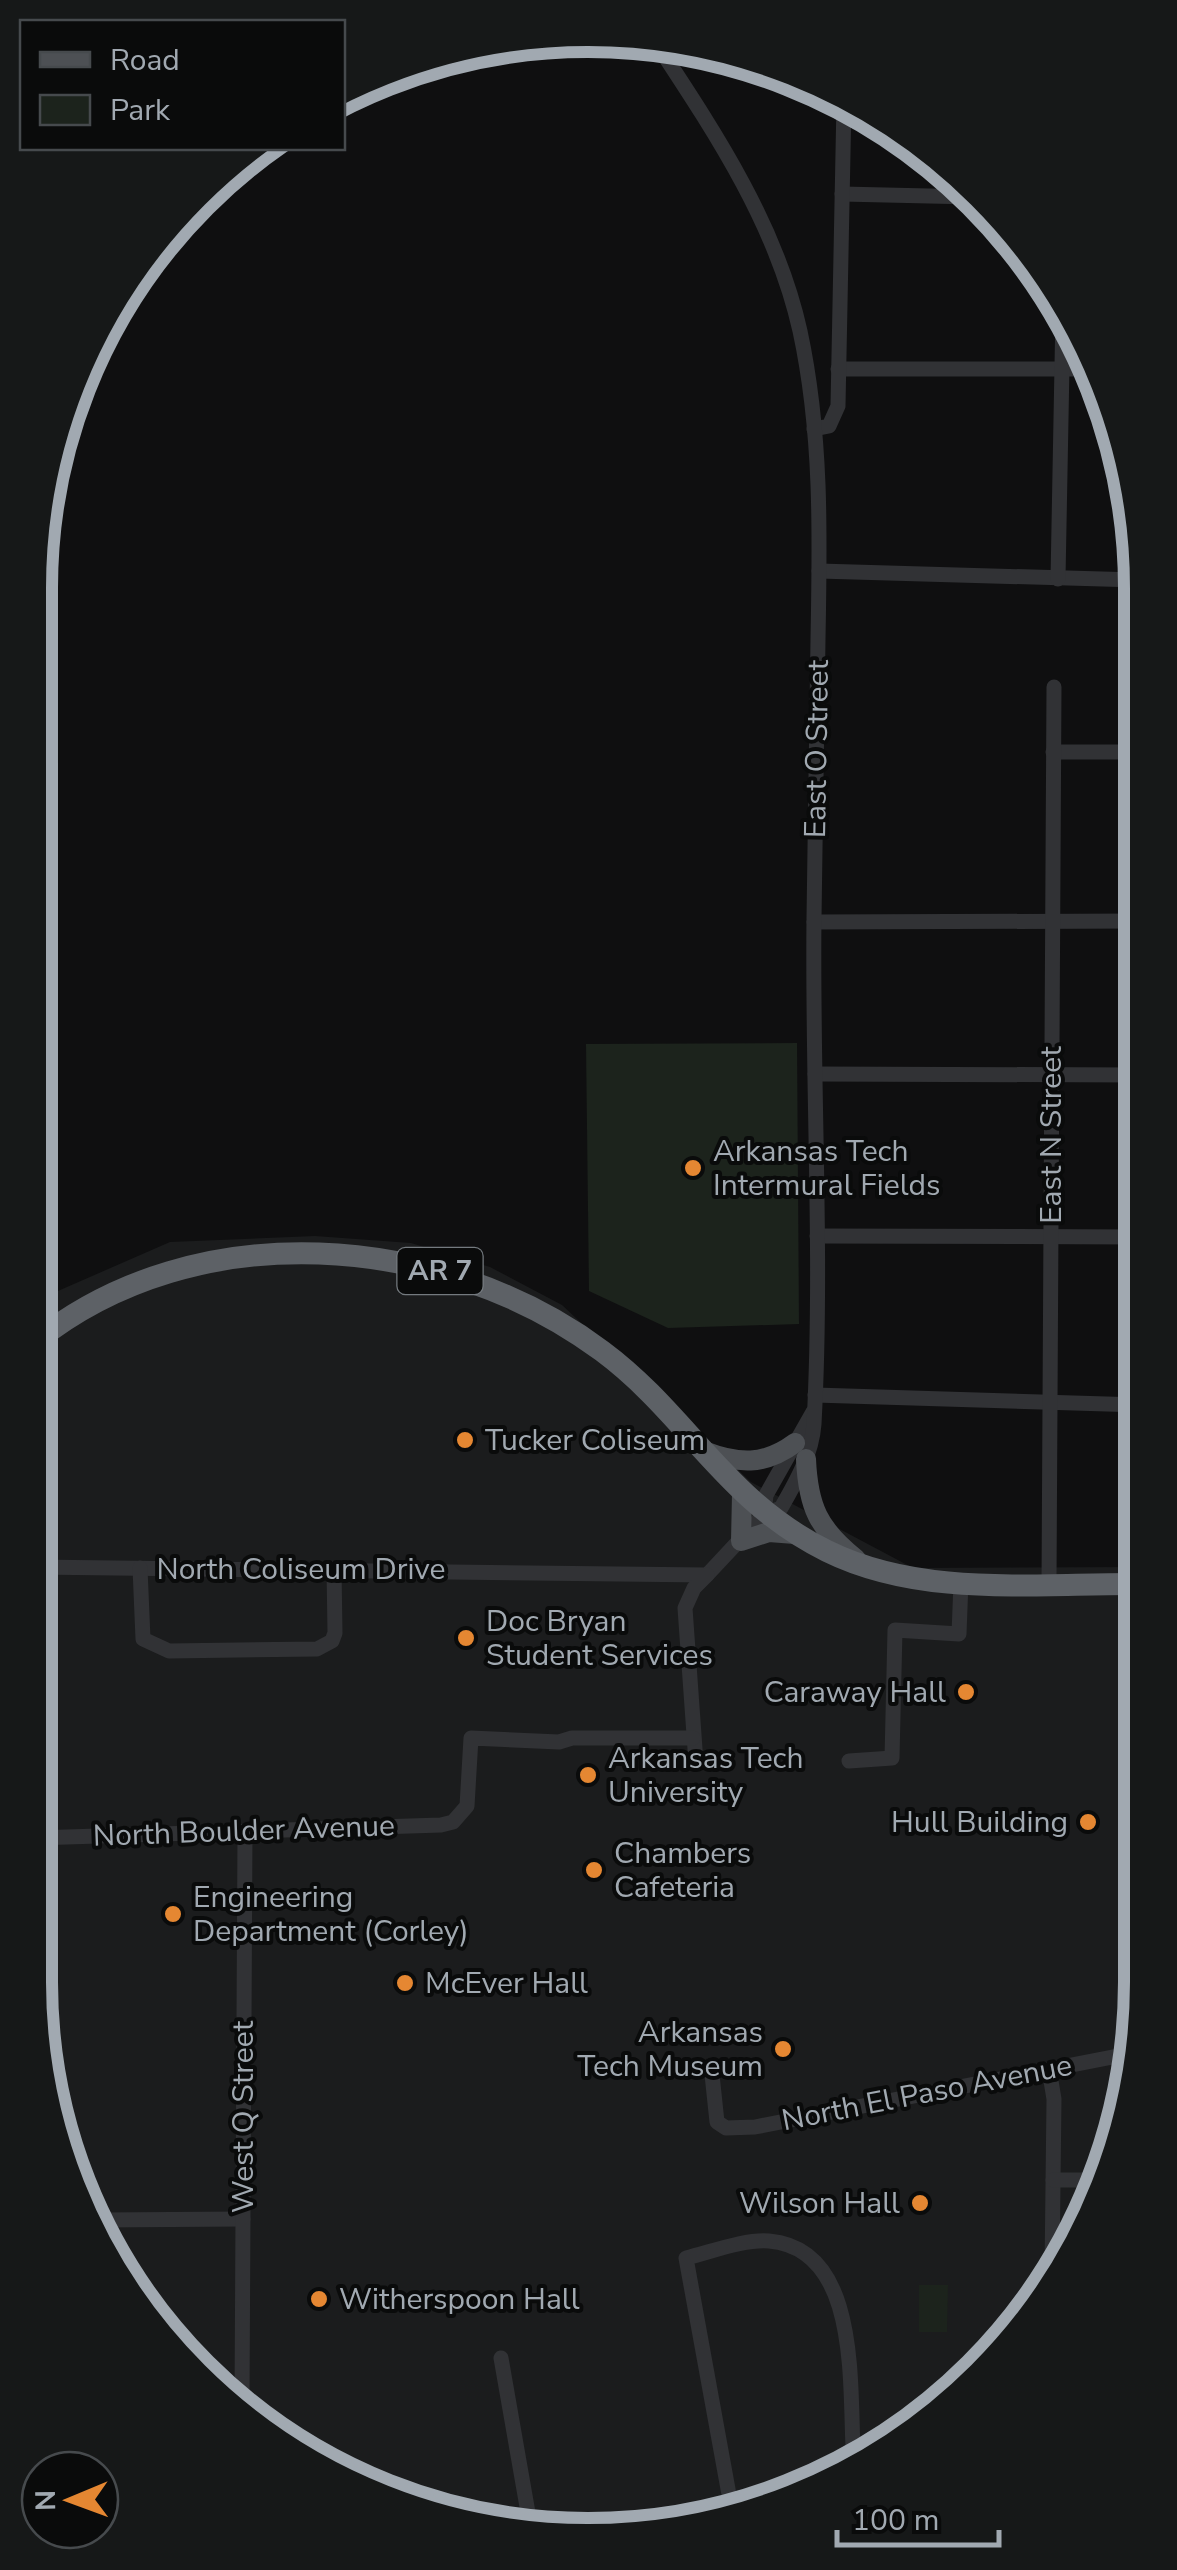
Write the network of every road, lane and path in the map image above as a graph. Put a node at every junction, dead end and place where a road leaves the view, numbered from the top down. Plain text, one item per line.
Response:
1 (666, 58) edge
2 (844, 117) edge
3 (842, 194) junction
4 (954, 197) edge
5 (1063, 339) edge
6 (1062, 368) junction
7 (1077, 368) edge
8 (838, 370) junction
9 (814, 429) junction
10 (820, 572) junction
11 (1058, 579) junction
12 (1124, 580) edge
13 (1054, 687) dead end
14 (1053, 752) junction
15 (1124, 752) edge
16 (1052, 920) junction
17 (814, 922) junction
18 (1124, 922) edge
19 (816, 1074) junction
20 (1052, 1075) junction
21 (1124, 1076) edge
22 (817, 1236) junction
23 (1051, 1236) junction
24 (1124, 1237) edge
25 (52, 1332) edge
26 (815, 1395) junction
27 (1050, 1404) junction
28 (1124, 1405) edge
29 (696, 1448) junction
30 (800, 1451) junction
31 (742, 1494) junction
32 (764, 1514) junction
33 (795, 1534) junction
34 (742, 1541) junction
35 (865, 1566) junction
36 (52, 1568) edge
37 (140, 1568) junction
38 (334, 1569) junction
39 (707, 1574) junction
40 (961, 1582) junction
41 (1049, 1583) junction
42 (1124, 1584) edge
43 (694, 1738) junction
44 (849, 1761) dead end
45 (696, 1763) dead end
46 (245, 1831) junction
47 (52, 1837) edge
48 (1119, 2056) edge
49 (711, 2065) dead end
50 (1049, 2069) junction
51 (1053, 2180) junction
52 (1087, 2180) edge
53 (243, 2219) junction
54 (108, 2220) edge
55 (1052, 2251) edge
56 (502, 2358) dead end
57 (242, 2390) edge
58 (853, 2448) edge
59 (728, 2499) edge
60 (528, 2514) edge

1 - 9 street, East O Street
2 - 3 street
3 - 4 street
3 - 8 street
5 - 6 street
6 - 7 street
6 - 8 street
6 - 11 street
8 - 9 street
9 - 10 street, East O Street
10 - 11 street
10 - 17 street, East O Street
11 - 12 street
13 - 14 street, East N Street
14 - 15 street
14 - 16 street, East N Street
16 - 17 street
16 - 18 street
16 - 20 street, East N Street
17 - 19 street, East O Street
19 - 20 street
19 - 22 street, East O Street
20 - 21 street
20 - 23 street, East N Street
22 - 23 street
22 - 26 street, East O Street
23 - 24 street
23 - 27 street, East N Street
25 - 29 highway, AR 7
26 - 27 street
26 - 30 street, East O Street
27 - 28 street
27 - 41 street, East N Street
29 - 30 main road
29 - 31 highway, AR 7
30 - 32 street, East O Street
30 - 35 main road
31 - 32 highway, AR 7
31 - 34 main road
32 - 33 highway, AR 7
32 - 34 street, East O Street
33 - 34 main road
33 - 35 highway, AR 7
34 - 39 street, East O Street
35 - 40 highway, AR 7
36 - 37 street, North Coliseum Drive
37 - 38 street, North Coliseum Drive
37 - 38 street
38 - 39 street, North Coliseum Drive
39 - 43 street
40 - 41 highway, AR 7
40 - 44 street
41 - 42 highway, AR 7
43 - 45 street
43 - 46 street, North Boulder Avenue
46 - 47 street, North Boulder Avenue
46 - 53 street, West Q Street
48 - 50 street, North El Paso Avenue
49 - 50 street, North El Paso Avenue
50 - 51 street
51 - 52 street
51 - 55 street
53 - 54 street
53 - 57 street, West Q Street
56 - 60 street
58 - 59 street

